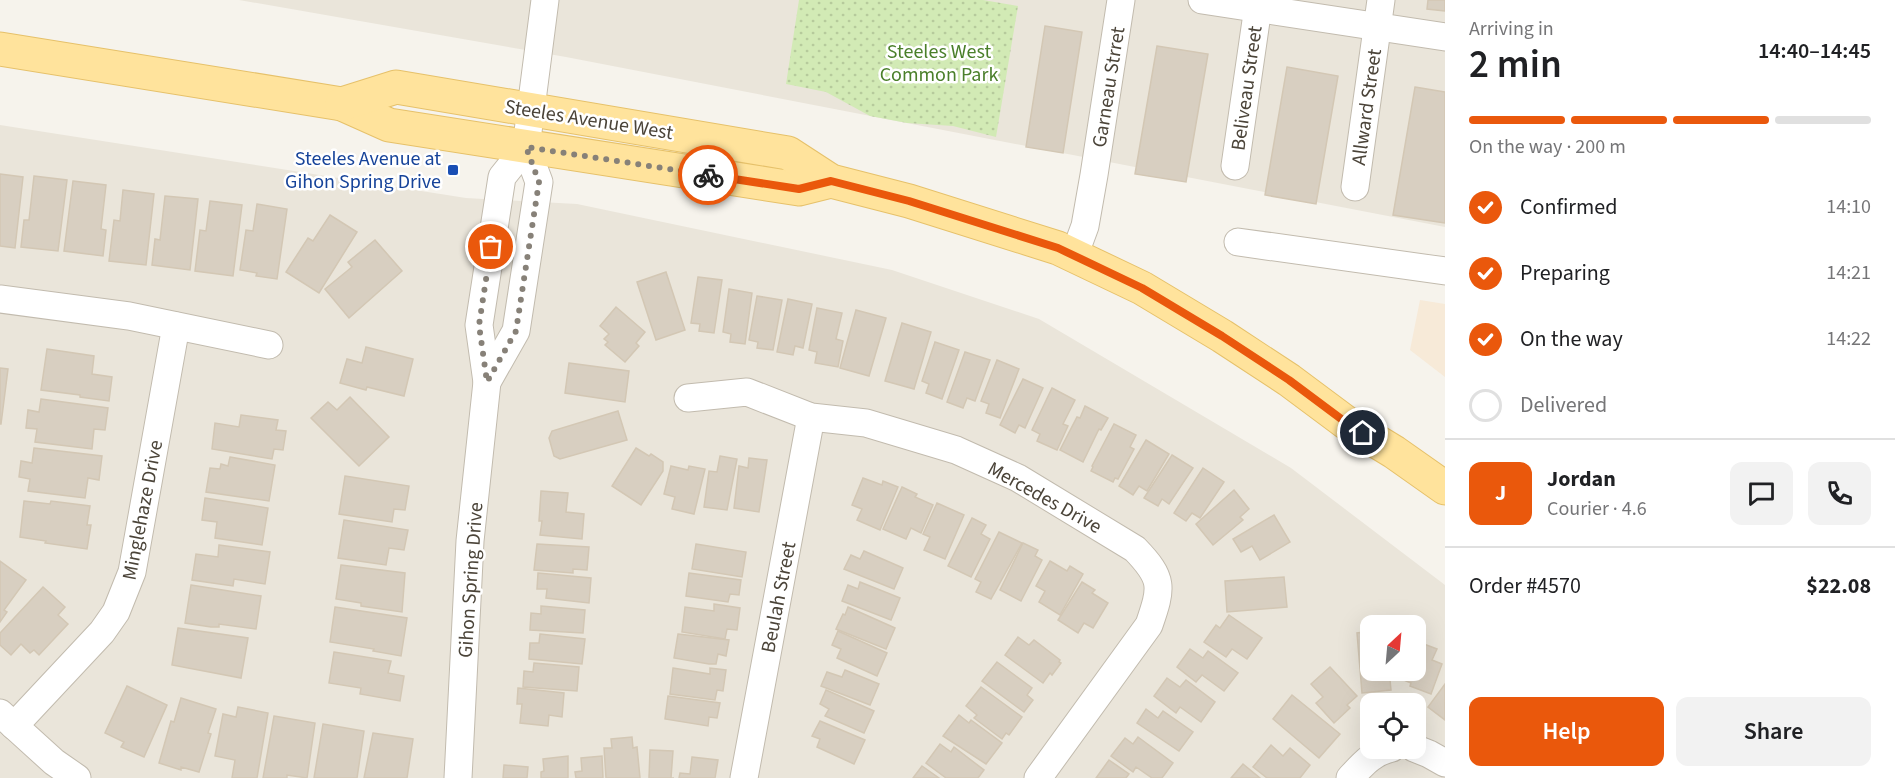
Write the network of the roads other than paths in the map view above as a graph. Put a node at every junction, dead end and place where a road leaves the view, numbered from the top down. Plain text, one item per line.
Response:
1 (545, 0) edge
2 (1120, 0) edge
3 (1202, 0) edge
4 (1381, 0) edge
5 (1258, 4) edge
6 (1377, 27) junction
7 (1445, 37) edge
8 (0, 49) edge
9 (342, 104) junction
10 (532, 110) junction
11 (526, 147) junction
12 (1235, 166) dead end
13 (831, 181) junction
14 (1354, 187) dead end
15 (1238, 242) dead end
16 (1074, 256) junction
17 (1445, 271) edge
18 (0, 299) edge
19 (176, 326) junction
20 (269, 345) dead end
21 (487, 382) junction
22 (688, 398) dead end
23 (811, 417) junction
24 (1445, 488) edge
25 (7, 720) edge
26 (1426, 753) edge
27 (1368, 759) edge
28 (1445, 763) edge
29 (77, 778) edge
30 (458, 778) edge
31 (744, 778) edge
32 (1038, 778) edge
33 (1350, 778) edge

1 - 10 street, Gihon Spring Drive
2 - 16 street, Garneau Strret
3 - 5 street
4 - 6 street, Allward Street
5 - 6 street
5 - 12 street, Beliveau Street
6 - 7 street
6 - 14 street, Allward Street
8 - 9 main road, Steeles Avenue West
9 - 10 main road, Steeles Avenue West
9 - 11 main road, Steeles Avenue West
10 - 11 street, Gihon Spring Drive
10 - 13 main road, Steeles Avenue West
11 - 13 main road, Steeles Avenue West
11 - 21 street, Gihon Spring Drive
11 - 21 street, Gihon Spring Drive
13 - 16 main road, Steeles Avenue West
15 - 17 street
16 - 24 main road, Steeles Avenue West
18 - 19 street
19 - 20 street
19 - 25 street, Minglehaze Drive
21 - 30 street, Gihon Spring Drive
22 - 23 street, Mercedes Drive
23 - 31 street, Beulah Street
23 - 32 street, Mercedes Drive
25 - 29 street
26 - 28 street
27 - 33 street

